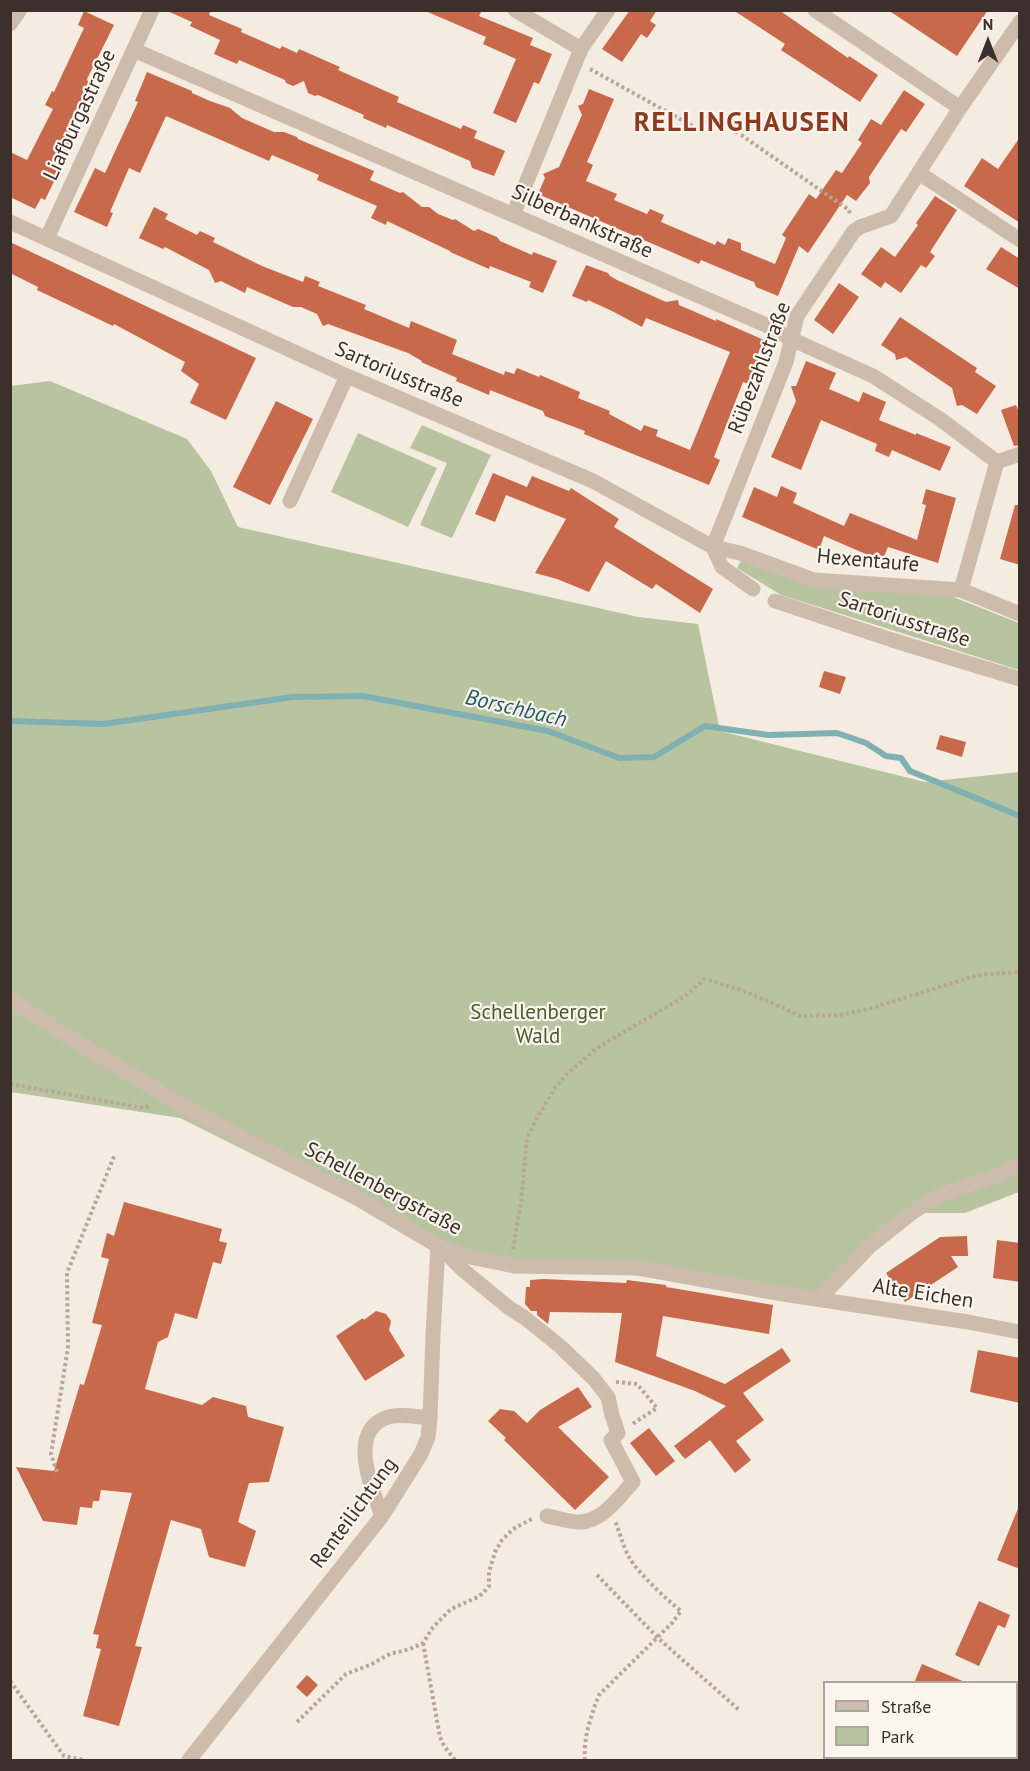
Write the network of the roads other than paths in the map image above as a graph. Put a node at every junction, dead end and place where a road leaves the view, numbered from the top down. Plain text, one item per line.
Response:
1 (20, 10) edge
2 (152, 10) edge
3 (515, 10) edge
4 (608, 10) edge
5 (815, 10) edge
6 (1020, 22) edge
7 (10, 24) edge
8 (1014, 44) edge
9 (134, 50) junction
10 (579, 55) junction
11 (960, 108) junction
12 (919, 173) junction
13 (513, 215) junction
14 (10, 222) edge
15 (46, 238) junction
16 (1020, 240) edge
17 (791, 339) junction
18 (347, 376) junction
19 (1020, 454) edge
20 (997, 462) junction
21 (290, 501) dead end
22 (713, 547) junction
23 (753, 589) dead end
24 (961, 590) junction
25 (776, 601) dead end
26 (1020, 614) edge
27 (1020, 679) edge
28 (10, 999) edge
29 (1020, 1166) edge
30 (438, 1246) junction
31 (819, 1299) junction
32 (1020, 1332) edge
33 (430, 1418) junction
34 (382, 1516) junction
35 (547, 1516) road end
36 (189, 1761) edge

1 - 7 street
2 - 9 street, Liafburgastraße
3 - 10 street
4 - 10 street
5 - 11 street
6 - 8 street
8 - 11 street
9 - 13 street, Silberbankstraße
9 - 15 street, Liafburgastraße
10 - 13 street
11 - 12 street
12 - 16 street
12 - 17 street, Rübezahlstraße
13 - 17 street, Silberbankstraße
14 - 15 street, Sartoriusstraße
15 - 18 street, Sartoriusstraße
17 - 20 street, Silberbankstraße
17 - 22 street, Rübezahlstraße
18 - 21 street
18 - 22 street, Sartoriusstraße
19 - 20 street
20 - 24 street
22 - 23 street, Sartoriusstraße
22 - 24 street, Hexentaufe
24 - 26 street, Hexentaufe
25 - 27 street, Sartoriusstraße
28 - 30 street, Schellenbergstraße
29 - 31 street
30 - 31 street, Schellenbergstraße
30 - 33 street, Renteilichtung
30 - 35 street
31 - 32 street, Alte Eichen
33 - 34 street, Renteilichtung
33 - 34 street
34 - 36 street, Renteilichtung

